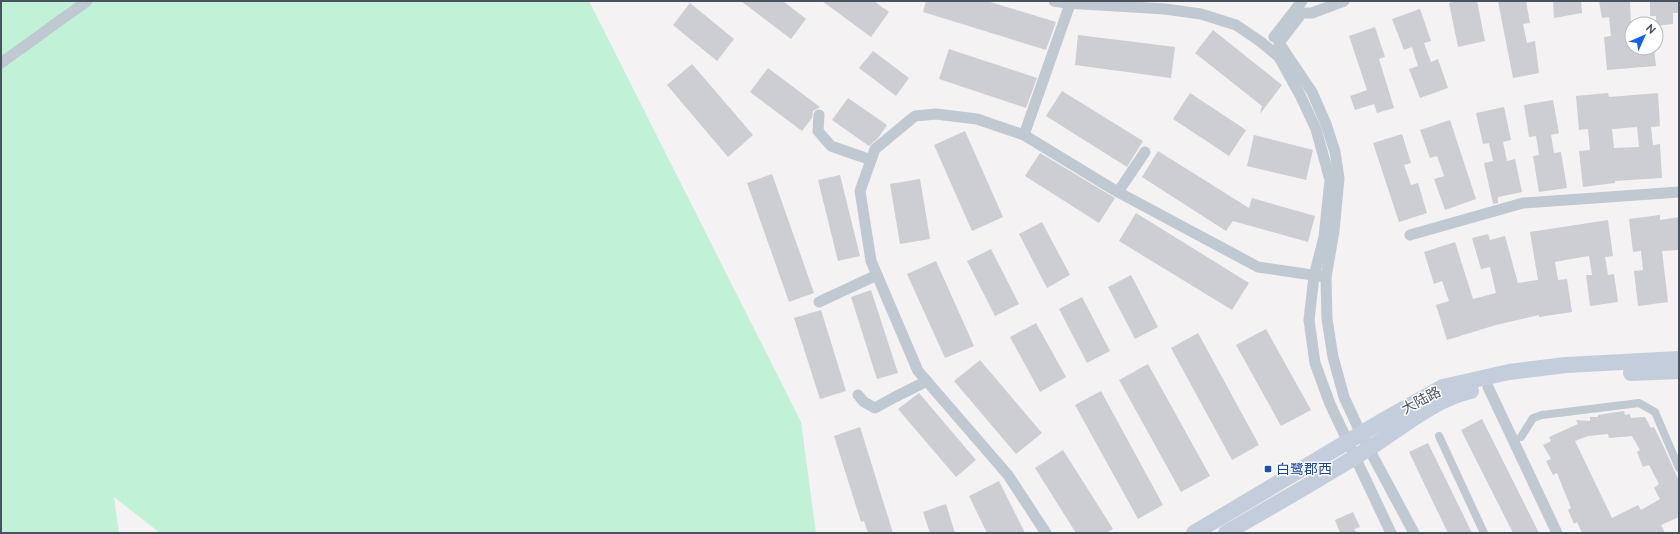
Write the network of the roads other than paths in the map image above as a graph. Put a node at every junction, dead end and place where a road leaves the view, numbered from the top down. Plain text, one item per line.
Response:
1 (87, 1) edge
2 (1054, 1) edge
3 (1302, 1) edge
4 (1344, 1) edge
5 (1070, 4) junction
6 (1267, 46) junction
7 (1, 63) edge
8 (819, 115) dead end
9 (1024, 135) junction
10 (1145, 152) dead end
11 (871, 160) junction
12 (1118, 192) junction
13 (1679, 192) edge
14 (1410, 235) dead end
15 (877, 276) junction
16 (1314, 276) junction
17 (1326, 277) junction
18 (818, 302) dead end
19 (1679, 359) edge
20 (1679, 371) edge
21 (927, 381) junction
22 (1488, 387) junction
23 (858, 395) dead end
24 (1439, 436) dead end
25 (1521, 437) dead end
26 (1355, 438) junction
27 (1368, 448) junction
28 (1355, 457) junction
29 (1679, 468) edge
30 (1046, 533) edge
31 (1194, 533) edge
32 (1226, 533) edge
33 (1391, 533) edge
34 (1414, 533) edge
35 (1484, 533) edge
36 (1557, 533) edge

1 - 7 street
2 - 5 street
3 - 6 street
4 - 17 street
5 - 6 street
5 - 9 street
6 - 16 street
8 - 11 street
9 - 11 street
9 - 12 street
10 - 12 street
11 - 15 street
12 - 16 street
13 - 14 street
15 - 18 street
15 - 21 street
16 - 17 street
16 - 26 street
17 - 26 street
19 - 26 main road, 大陆路
20 - 22 main road, 大陆路
21 - 23 street
21 - 30 street
22 - 27 main road, 大陆路
22 - 36 street
24 - 35 street
25 - 29 street
26 - 27 street
26 - 28 street
26 - 31 main road, 大陆路
27 - 28 main road, 大陆路
27 - 34 street
28 - 32 main road, 大陆路
28 - 33 street

